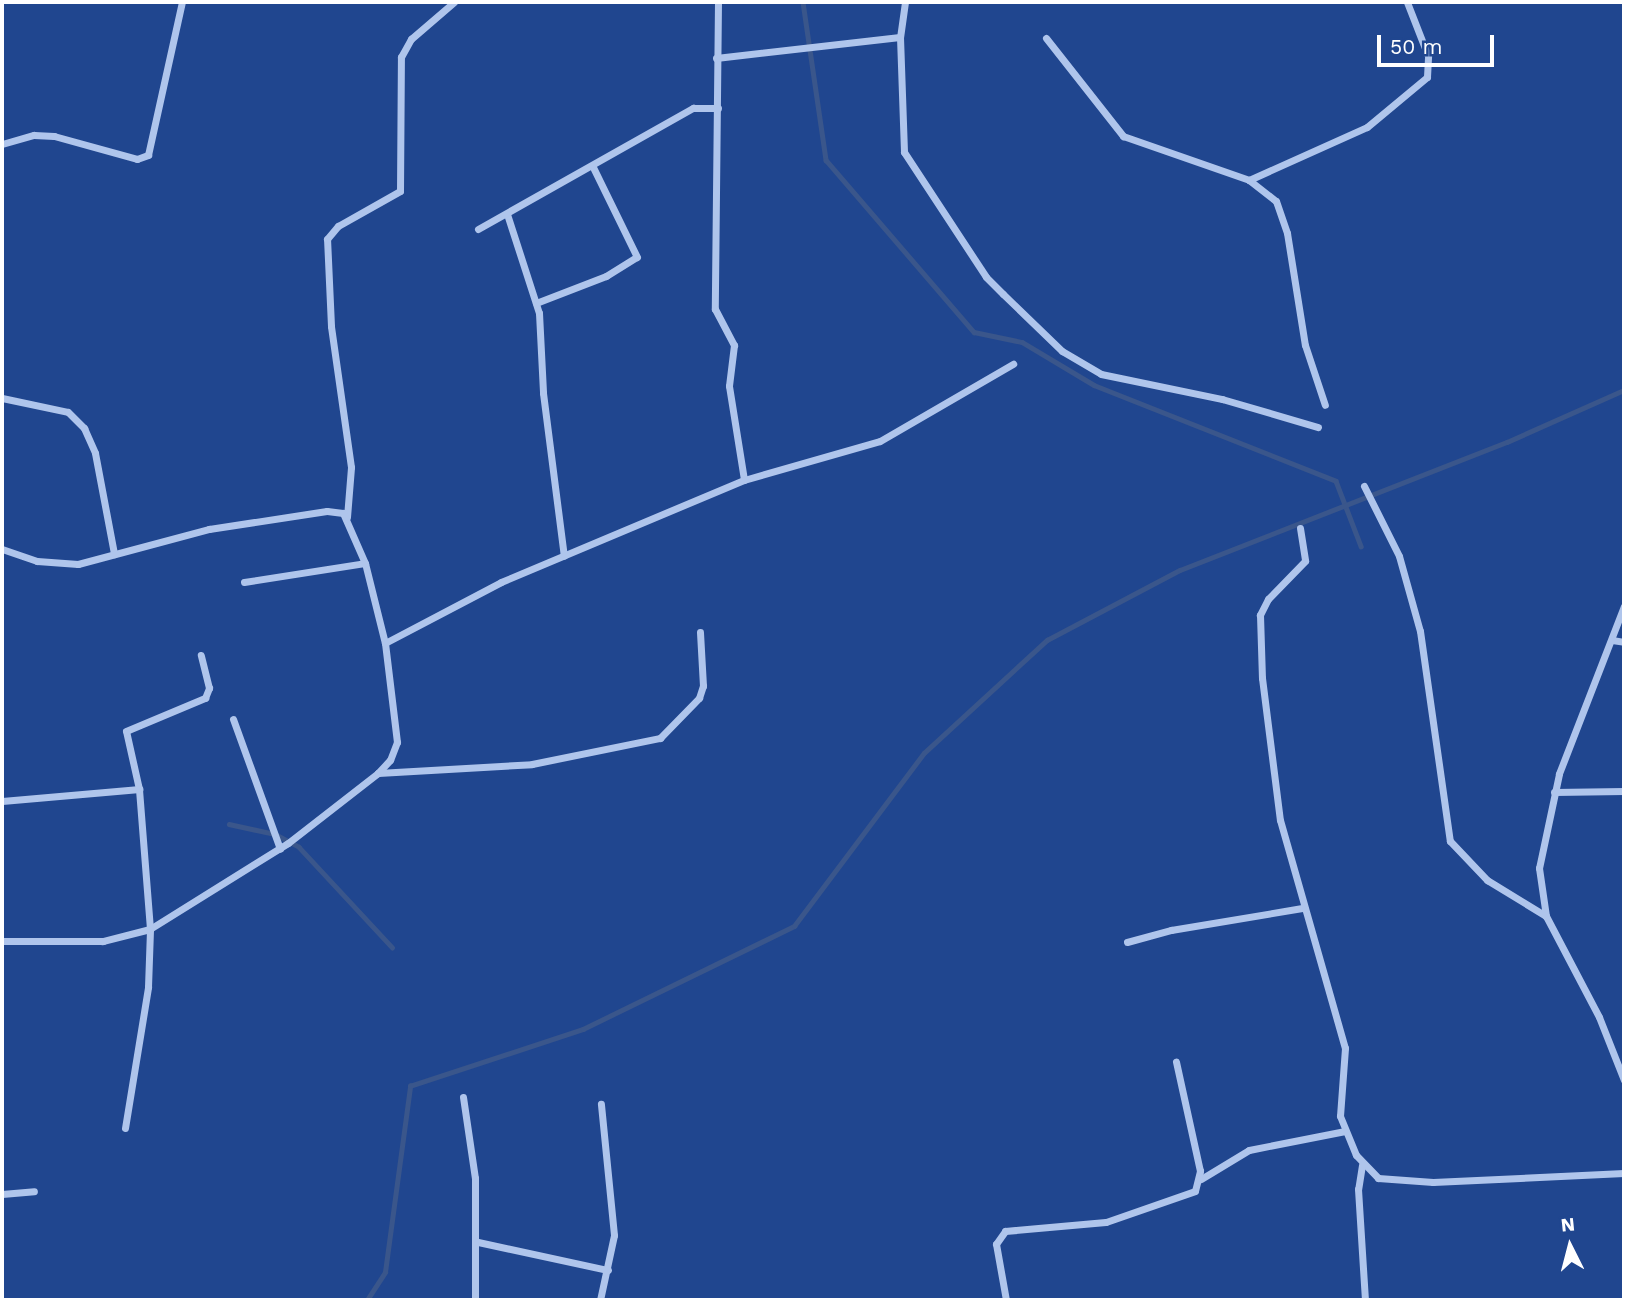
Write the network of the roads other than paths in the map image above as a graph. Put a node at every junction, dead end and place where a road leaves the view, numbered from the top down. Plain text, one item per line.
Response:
1 (182, 2) edge
2 (454, 2) edge
3 (718, 2) edge
4 (905, 2) edge
5 (1407, 2) edge
6 (900, 37) junction
7 (1046, 38) dead end
8 (716, 58) junction
9 (718, 108) junction
10 (2, 144) edge
11 (592, 165) junction
12 (1249, 180) junction
13 (507, 214) junction
14 (478, 229) dead end
15 (536, 303) junction
16 (1013, 364) dead end
17 (2, 398) edge
18 (1325, 405) dead end
19 (1318, 427) dead end
20 (744, 481) junction
21 (1364, 486) dead end
22 (347, 517) junction
23 (1300, 528) dead end
24 (2, 549) edge
25 (114, 554) junction
26 (564, 556) junction
27 (365, 563) junction
28 (244, 582) dead end
29 (1624, 606) edge
30 (700, 632) dead end
31 (1612, 639) junction
32 (1624, 642) edge
33 (385, 643) junction
34 (201, 655) dead end
35 (233, 719) dead end
36 (378, 773) junction
37 (139, 789) junction
38 (1624, 791) edge
39 (1554, 792) junction
40 (2, 801) edge
41 (280, 849) junction
42 (1302, 908) junction
43 (1546, 915) junction
44 (150, 929) junction
45 (2, 941) edge
46 (1127, 942) dead end
47 (1176, 1062) dead end
48 (1624, 1080) edge
49 (463, 1097) dead end
50 (601, 1104) dead end
51 (125, 1128) dead end
52 (1345, 1131) junction
53 (1362, 1165) junction
54 (1624, 1173) edge
55 (1201, 1179) junction
56 (34, 1191) dead end
57 (2, 1194) edge
58 (478, 1242) junction
59 (608, 1270) junction
60 (475, 1300) edge
61 (600, 1300) edge
62 (1006, 1300) edge
63 (1365, 1300) edge

1 - 10 street
2 - 22 street
3 - 8 street
4 - 6 street
5 - 12 street
6 - 8 street
6 - 19 street
7 - 12 street
8 - 9 street
9 - 11 street
9 - 20 street
11 - 13 street
11 - 15 street
12 - 18 street
13 - 14 street
13 - 15 street
15 - 26 street
16 - 20 street
17 - 25 street
20 - 26 street
21 - 43 street
22 - 25 street
22 - 27 street
23 - 42 street
24 - 25 street
26 - 33 street
27 - 28 street
27 - 33 street
29 - 31 street
30 - 36 street
31 - 32 street
31 - 39 street
33 - 36 street
34 - 37 street
35 - 41 street
36 - 41 street
37 - 40 street
37 - 44 street
38 - 39 street
39 - 43 street
41 - 44 street
42 - 46 street
42 - 52 street
43 - 48 street
44 - 45 street
44 - 51 street
47 - 55 street
49 - 58 street
50 - 59 street
52 - 53 street
52 - 55 street
53 - 54 street
53 - 63 street
55 - 62 street
56 - 57 street
58 - 59 street
58 - 60 street
59 - 61 street

